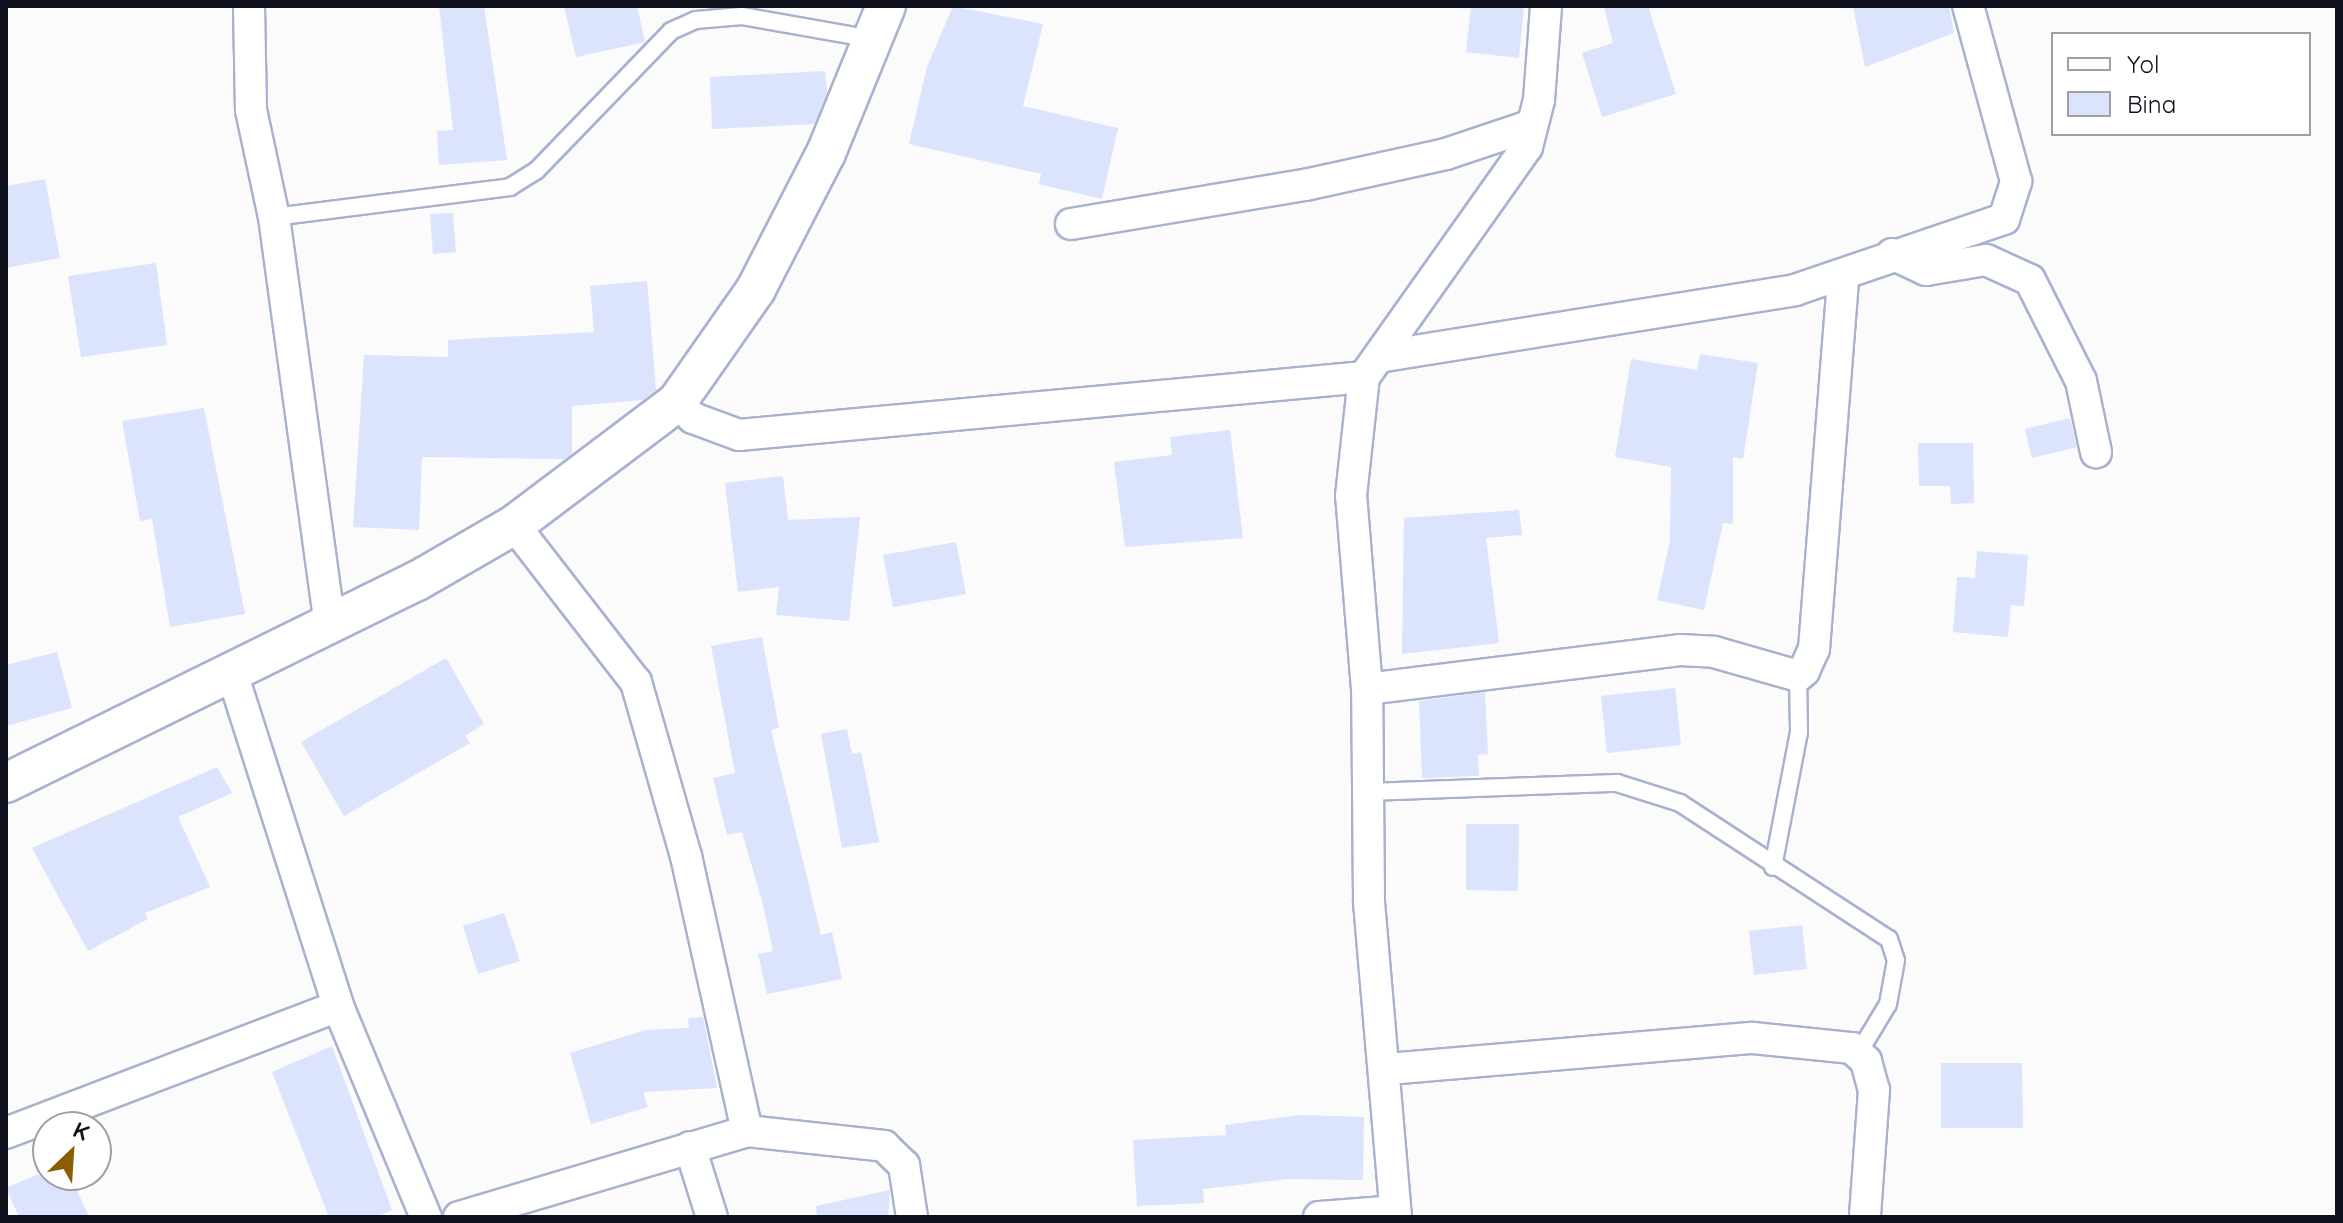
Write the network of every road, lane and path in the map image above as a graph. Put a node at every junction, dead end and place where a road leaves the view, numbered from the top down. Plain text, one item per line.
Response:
1 (249, 6) edge
2 (1546, 6) edge
3 (1968, 6) edge
4 (879, 22) edge
5 (1532, 125) junction
6 (274, 217) junction
7 (1071, 224) dead end
8 (1892, 254) junction
9 (1843, 278) junction
10 (1374, 367) junction
11 (677, 402) junction
12 (2096, 452) dead end
13 (514, 525) junction
14 (330, 626) junction
15 (232, 673) junction
16 (1798, 676) junction
17 (1367, 689) junction
18 (6, 783) edge
19 (1368, 792) junction
20 (1773, 867) junction
21 (338, 1006) junction
22 (1858, 1054) junction
23 (1388, 1069) junction
24 (747, 1131) junction
25 (6, 1133) edge
26 (690, 1147) junction
27 (1395, 1214) edge
28 (426, 1217) edge
29 (459, 1217) edge
30 (712, 1217) edge
31 (912, 1217) edge
32 (1319, 1217) edge
33 (1865, 1217) edge

1 - 6 street
2 - 5 street
3 - 8 street
4 - 6 lane
4 - 11 street
5 - 7 street
5 - 10 street
6 - 14 street
8 - 9 street
8 - 12 street
9 - 10 street
9 - 16 street
10 - 11 street
10 - 17 street
11 - 13 street
13 - 14 street
13 - 24 street
14 - 15 street
15 - 18 street
15 - 21 street
16 - 17 street
16 - 20 lane
17 - 19 street
19 - 20 lane
19 - 23 street
20 - 22 lane
21 - 25 street
21 - 28 street
22 - 23 street
22 - 33 street
23 - 27 street
24 - 26 street
24 - 31 street
26 - 29 street
26 - 30 street
27 - 32 street

